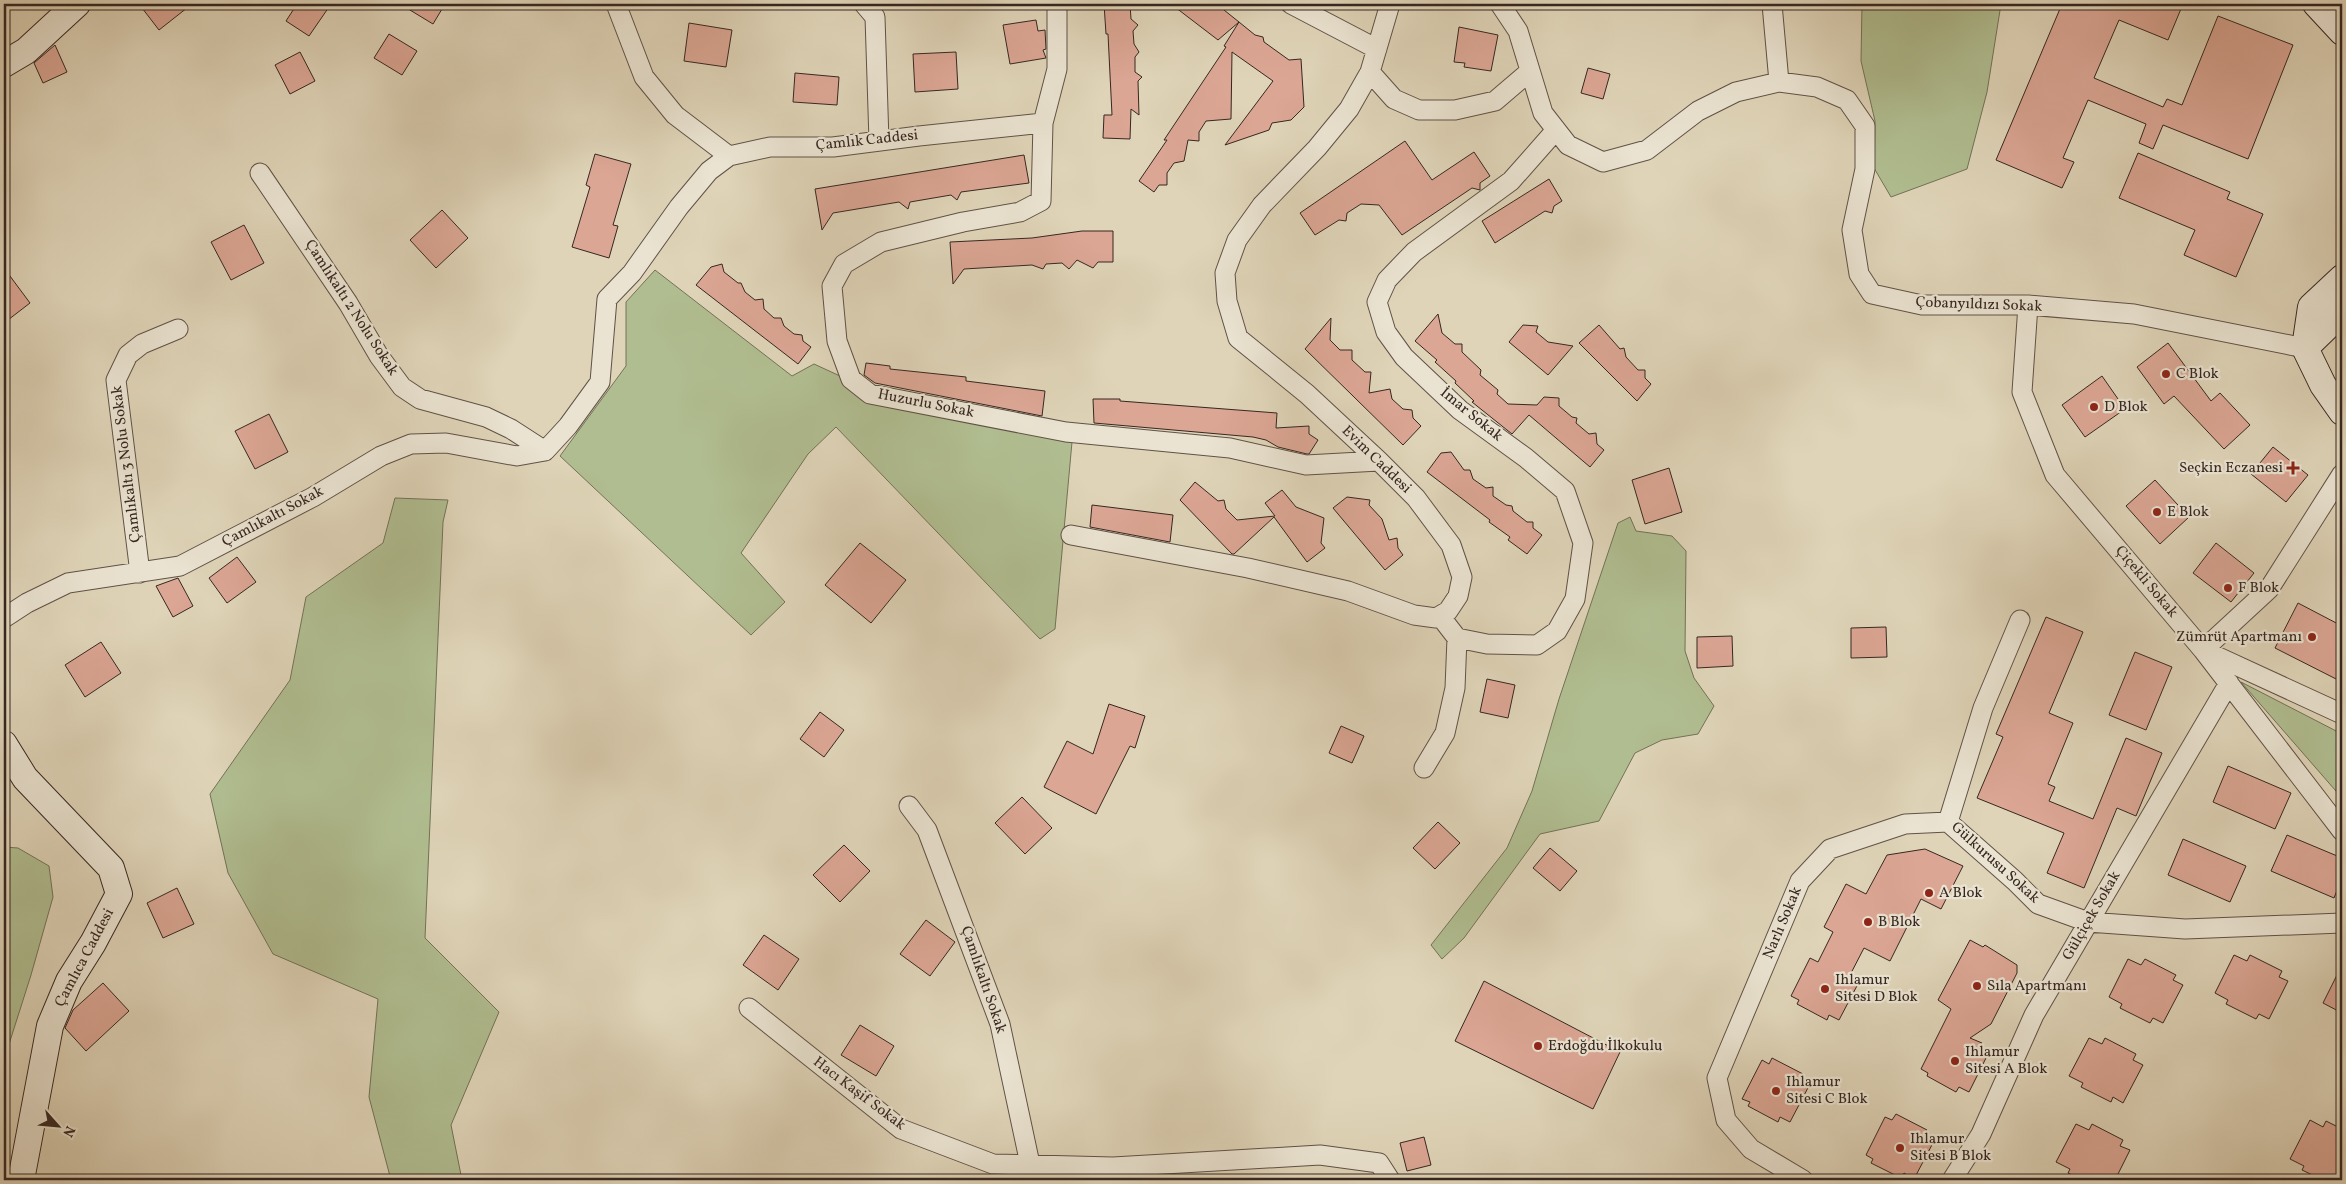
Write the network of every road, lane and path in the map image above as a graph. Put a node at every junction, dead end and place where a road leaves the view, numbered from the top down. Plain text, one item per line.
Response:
1 (77, 4) edge
2 (616, 4) edge
3 (864, 4) edge
4 (1058, 4) edge
5 (1290, 4) edge
6 (1390, 4) edge
7 (1500, 4) edge
8 (1772, 4) edge
9 (2316, 4) edge
10 (2342, 32) edge
11 (1377, 50) junction
12 (4, 64) edge
13 (1370, 72) junction
14 (1529, 72) junction
15 (1779, 82) junction
16 (1043, 123) junction
17 (1556, 130) junction
18 (880, 141) junction
19 (729, 156) junction
20 (260, 173) dead end
21 (2342, 278) edge
22 (2028, 305) junction
23 (2342, 312) edge
24 (178, 329) dead end
25 (2305, 348) junction
26 (2342, 412) edge
27 (545, 451) junction
28 (1379, 461) junction
29 (2342, 474) edge
30 (1071, 535) dead end
31 (140, 573) junction
32 (1440, 616) junction
33 (4, 618) edge
34 (2020, 620) dead end
35 (1457, 638) junction
36 (2203, 650) junction
37 (2229, 683) junction
38 (2342, 714) edge
39 (4, 744) edge
40 (1424, 768) dead end
41 (909, 806) dead end
42 (1948, 822) junction
43 (2342, 831) edge
44 (2088, 922) junction
45 (2342, 923) edge
46 (749, 1008) dead end
47 (1030, 1164) junction
48 (21, 1180) edge
49 (1390, 1180) edge
50 (1803, 1180) edge
51 (1952, 1180) edge

1 - 12 street
2 - 19 street
3 - 18 street
4 - 16 street
5 - 11 street
6 - 11 street, Evim Caddesi
7 - 14 street, Çobanyıldızı Sokak
8 - 15 street
9 - 10 street
11 - 13 street, Evim Caddesi
13 - 14 street
13 - 28 street, Evim Caddesi
14 - 17 street, Çobanyıldızı Sokak
15 - 17 street, Çobanyıldızı Sokak
15 - 22 street, Çobanyıldızı Sokak
16 - 18 street, Çamlık Caddesi
16 - 28 street, Huzurlu Sokak
17 - 35 street, İmar Sokak
18 - 19 street, Çamlık Caddesi
19 - 27 street, Çamlık Caddesi
20 - 27 street, Çamlıkaltı 2 Nolu Sokak
21 - 25 street
22 - 25 street, Çobanyıldızı Sokak
22 - 36 street, Çiçekli Sokak
23 - 25 street
24 - 31 street, Çamlıkaltı 3 Nolu Sokak
25 - 26 street
27 - 31 street, Çamlıkaltı Sokak
28 - 32 street, Evim Caddesi
29 - 36 street
30 - 32 street
31 - 33 street, Çamlıkaltı Sokak
32 - 35 street
34 - 42 street, Gülkurusu Sokak
35 - 40 street
36 - 37 street, Çiçekli Sokak
36 - 38 street
37 - 43 street, Çiçekli Sokak
37 - 44 street, Gülçiçek Sokak
39 - 48 street, Çamlıca Caddesi
41 - 47 street, Çamlıkaltı Sokak
42 - 44 street, Gülkurusu Sokak
42 - 50 street, Narlı Sokak
44 - 45 street, Gülkurusu Sokak
44 - 51 street, Gülçiçek Sokak
46 - 47 street, Hacı Kaşif Sokak
47 - 49 street, Hacı Kaşif Sokak

